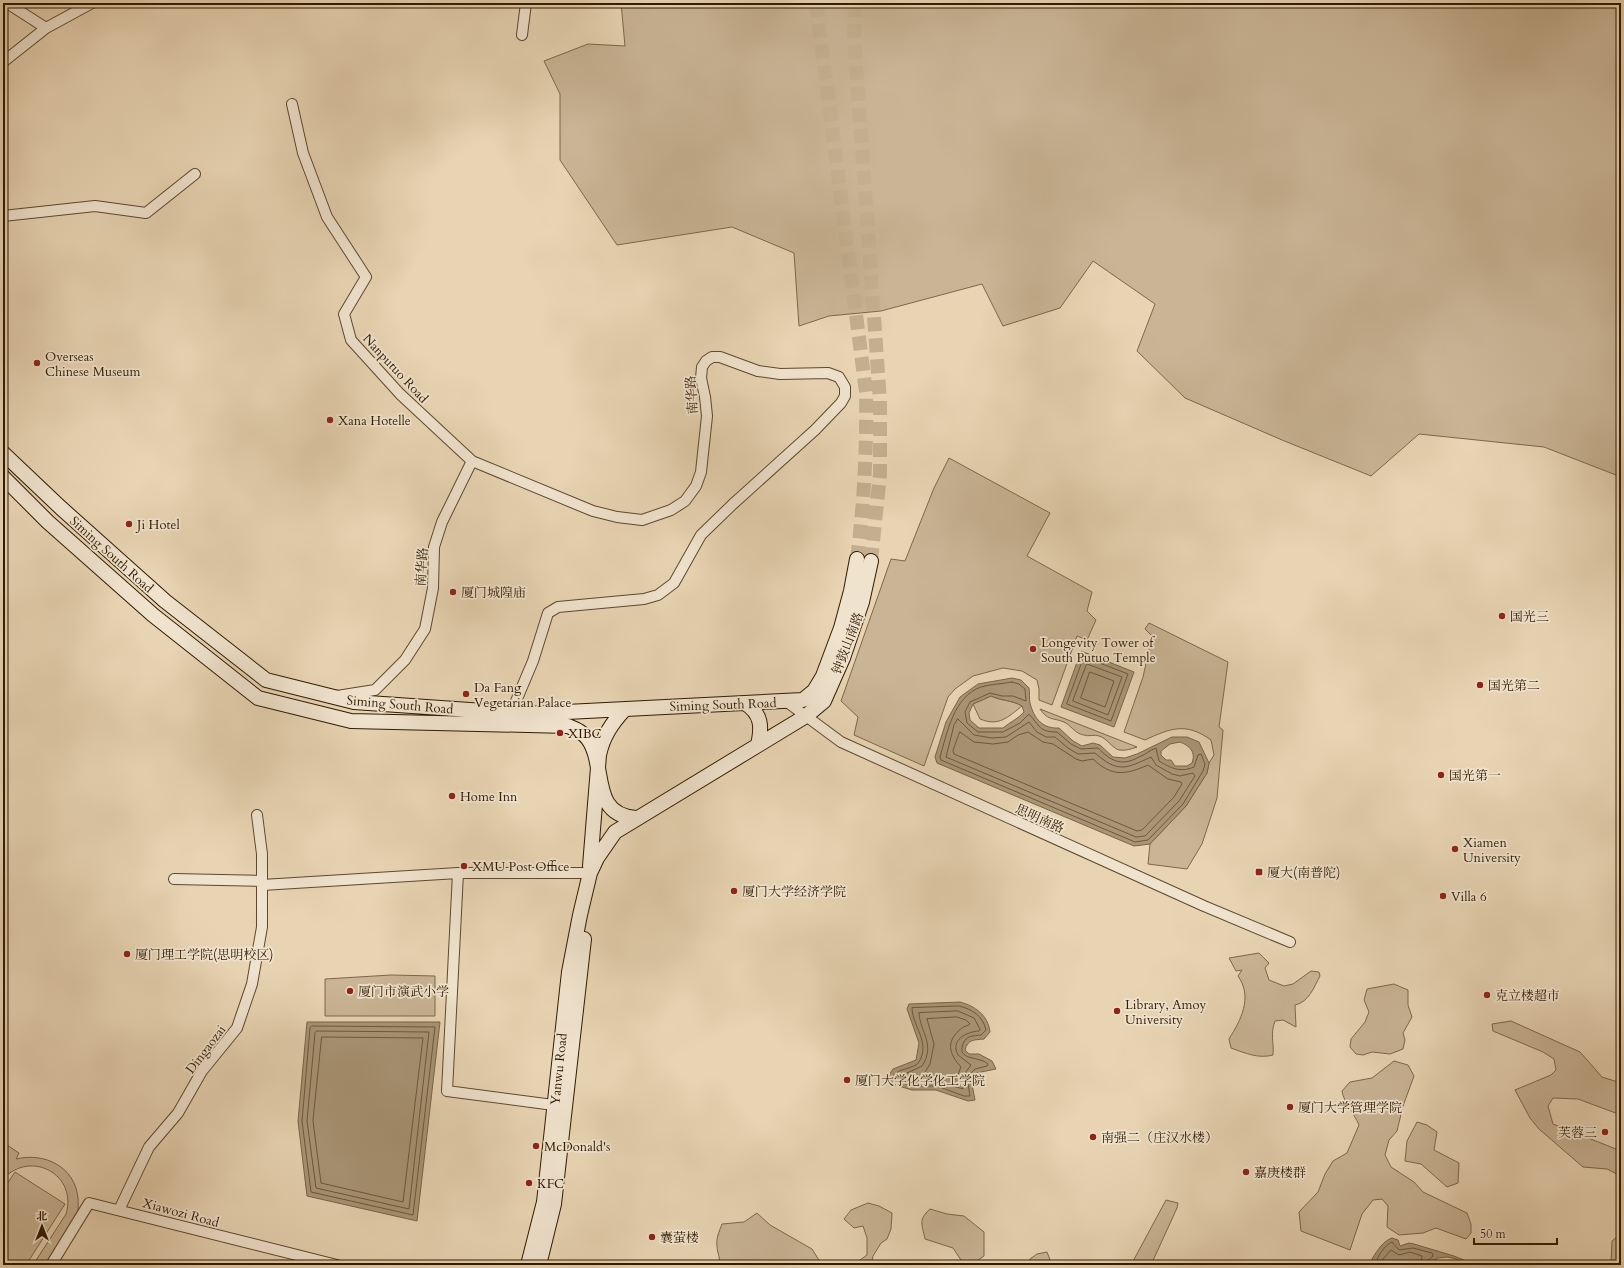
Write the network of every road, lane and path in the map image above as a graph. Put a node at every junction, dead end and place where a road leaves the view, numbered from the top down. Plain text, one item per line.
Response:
1 (7, 3) edge
2 (92, 3) edge
3 (526, 3) edge
4 (46, 28) junction
5 (522, 35) dead end
6 (3, 62) edge
7 (292, 104) dead end
8 (195, 174) dead end
9 (3, 216) edge
10 (3, 453) edge
11 (472, 461) junction
12 (3, 477) edge
13 (857, 560) tunnel mouth
14 (871, 561) tunnel mouth
15 (332, 697) junction
16 (787, 702) junction
17 (745, 703) junction
18 (624, 709) junction
19 (510, 713) junction
20 (806, 716) junction
21 (758, 745) junction
22 (597, 772) junction
23 (257, 815) dead end
24 (636, 818) junction
25 (458, 873) junction
26 (590, 873) junction
27 (174, 879) dead end
28 (262, 883) junction
29 (1290, 942) dead end
30 (560, 1106) junction
31 (119, 1210) junction
32 (51, 1265) edge
33 (337, 1265) edge
34 (528, 1265) edge
35 (539, 1265) edge

1 - 4 street
2 - 4 street
3 - 5 street
4 - 6 street
7 - 11 street, Nanputuo Road
8 - 9 street
10 - 15 main road, Siming South Road
11 - 15 street, 南华路
11 - 19 street, 南华路
12 - 22 main road, Siming South Road
13 - 16 main road, 钟鼓山南路
14 - 20 main road, 钟鼓山南路
15 - 19 main road, Siming South Road
16 - 17 main road, Siming South Road
16 - 20 street, 思明南路
17 - 18 main road, Siming South Road
17 - 21 main road
18 - 19 main road, Siming South Road
18 - 22 main road, Yanwu Road
20 - 21 main road, 钟鼓山南路
20 - 29 street, 思明南路
21 - 24 main road, 钟鼓山南路
22 - 24 main road
22 - 26 main road, Yanwu Road
23 - 28 street, Dingaozai
24 - 26 main road, 钟鼓山南路
25 - 26 street
25 - 28 street
25 - 30 street
26 - 30 main road, Yanwu Road
27 - 28 street
28 - 31 street, Dingaozai
30 - 34 main road, Yanwu Road
30 - 35 main road, Yanwu Road
31 - 32 street, Xiawozi Road
31 - 33 street, Xiawozi Road

